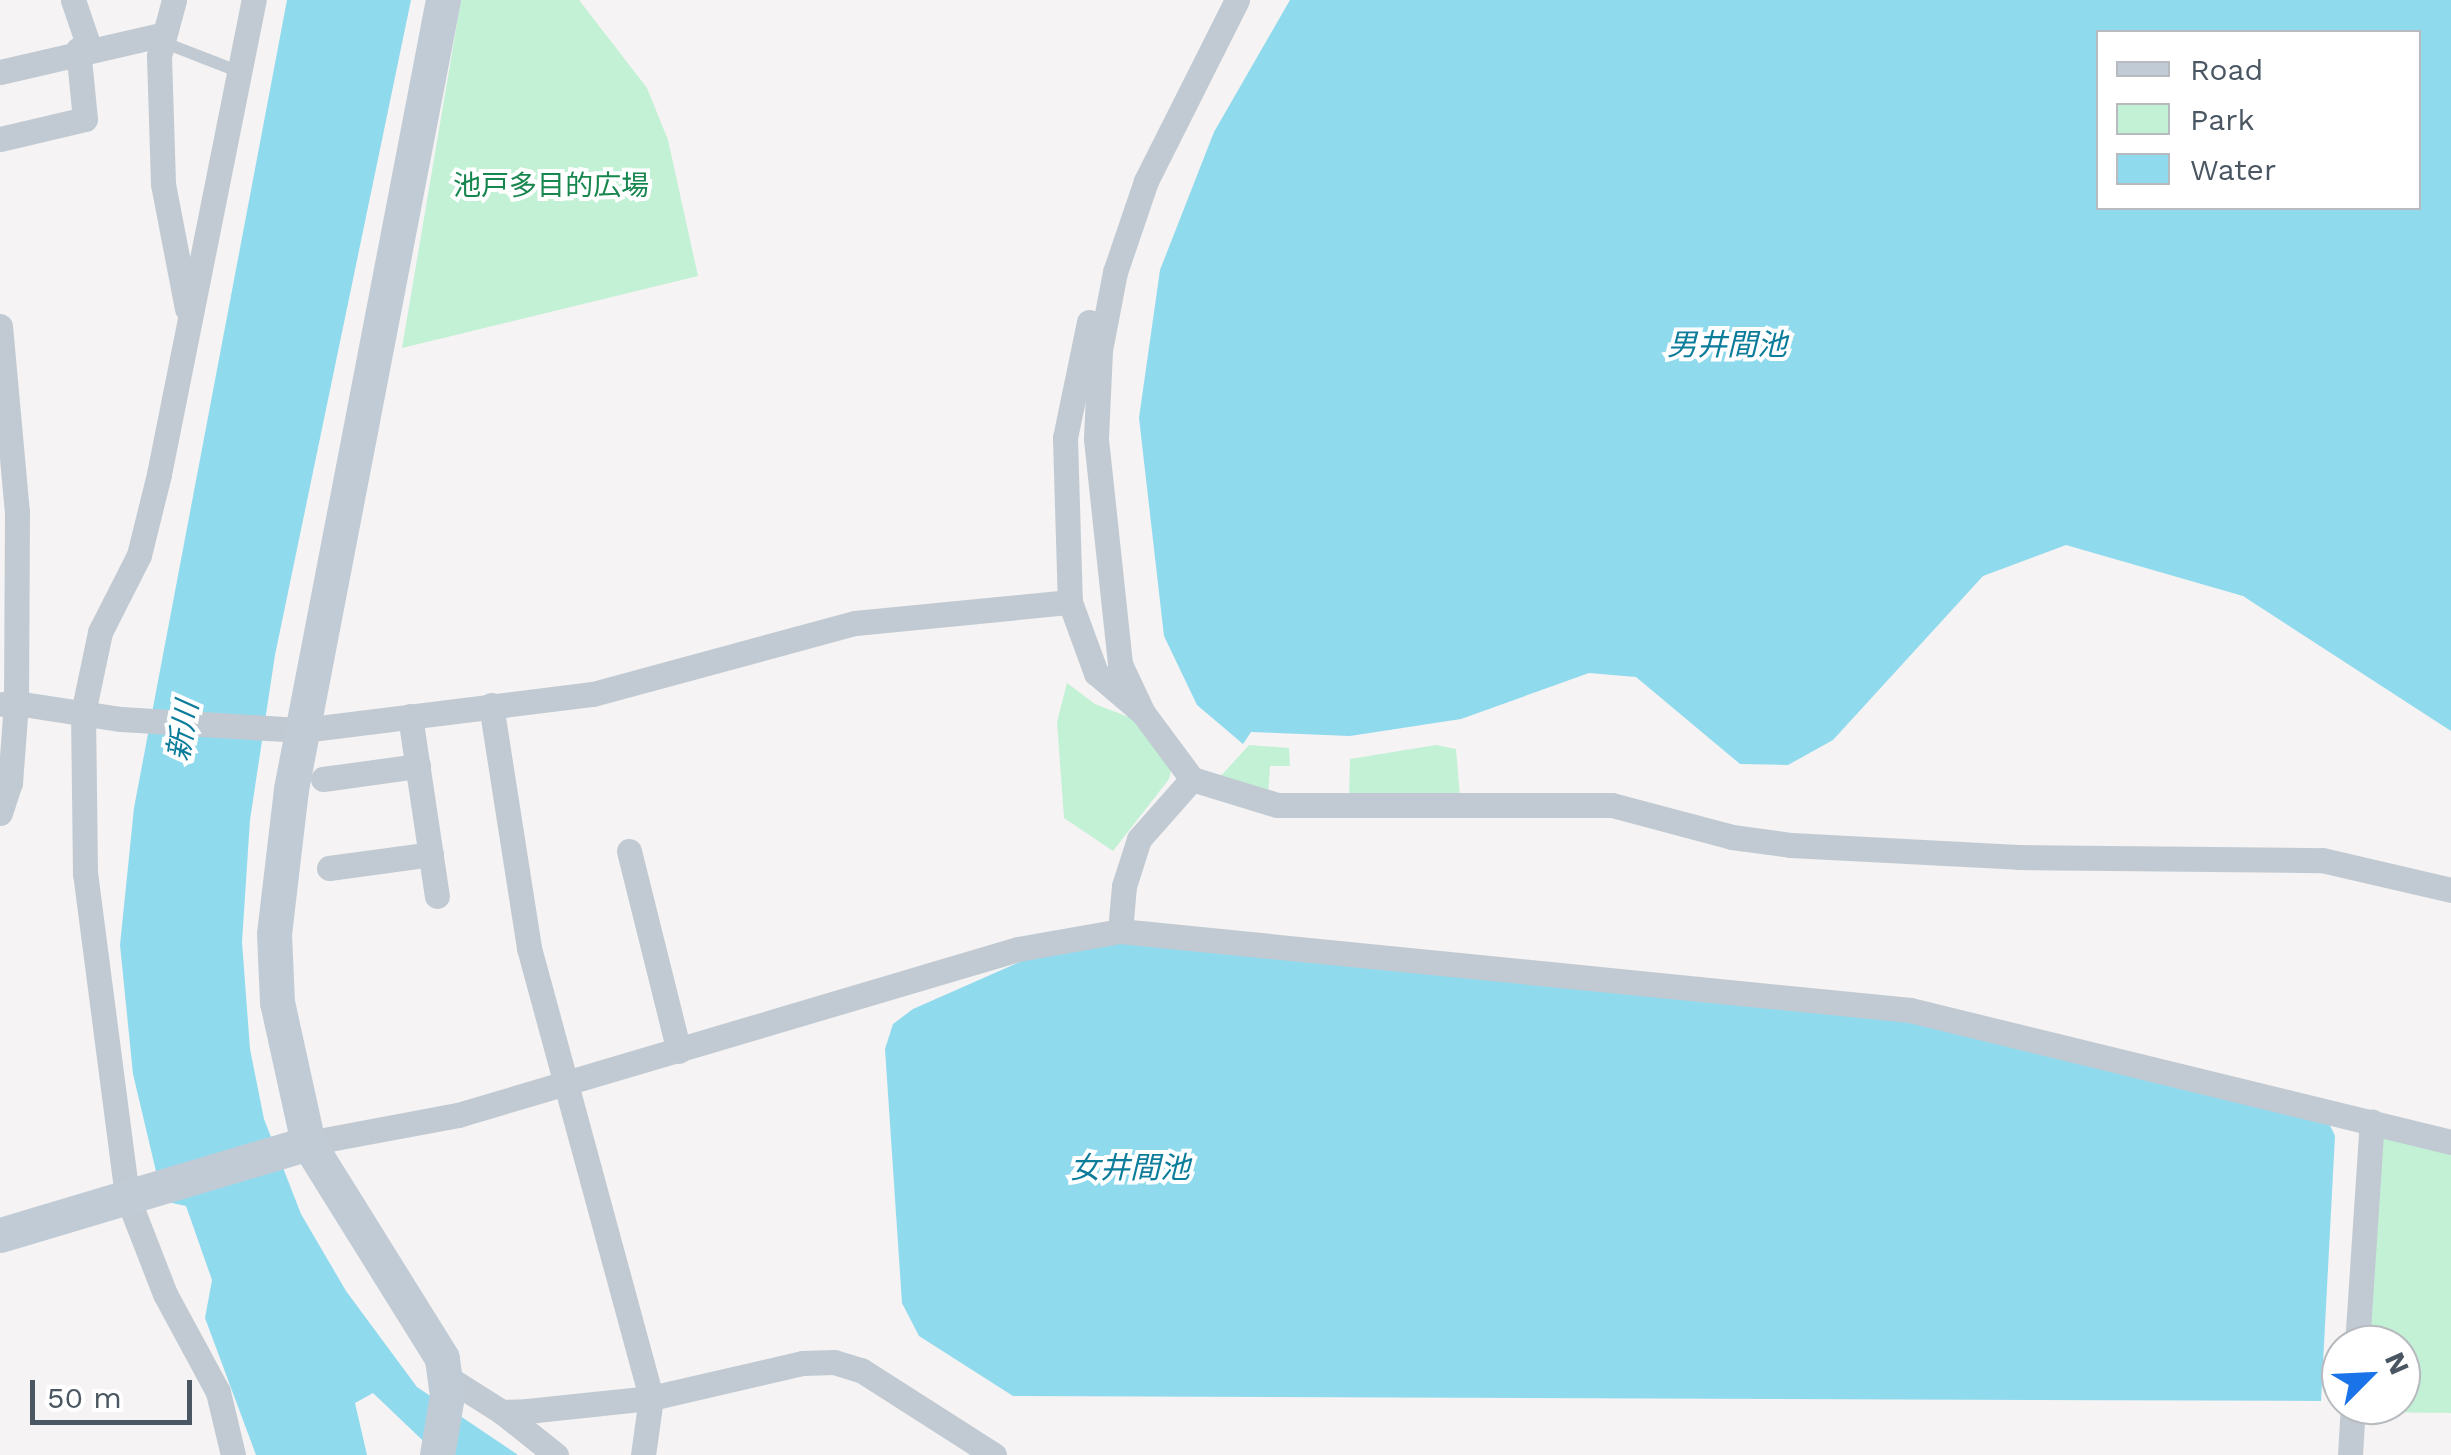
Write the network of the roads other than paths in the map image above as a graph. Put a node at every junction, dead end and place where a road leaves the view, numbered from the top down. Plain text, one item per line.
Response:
1 (72, 0) edge
2 (174, 0) edge
3 (254, 0) edge
4 (443, 0) edge
5 (1238, 0) edge
6 (160, 38) junction
7 (83, 48) junction
8 (0, 72) edge
9 (240, 72) junction
10 (0, 139) edge
11 (1115, 272) junction
12 (190, 323) junction
13 (0, 326) edge
14 (7, 466) edge
15 (1070, 602) junction
16 (8, 703) edge
17 (491, 705) junction
18 (83, 713) junction
19 (1143, 713) junction
20 (410, 716) junction
21 (296, 730) junction
22 (418, 766) junction
23 (323, 779) dead end
24 (1192, 780) junction
25 (0, 814) edge
26 (629, 851) dead end
27 (431, 854) junction
28 (329, 868) dead end
29 (2451, 890) edge
30 (437, 896) dead end
31 (1120, 931) junction
32 (680, 1051) junction
33 (570, 1084) junction
34 (2372, 1122) junction
35 (2451, 1142) edge
36 (301, 1145) junction
37 (135, 1193) junction
38 (0, 1236) edge
39 (2358, 1325) edge
40 (446, 1385) junction
41 (652, 1398) junction
42 (502, 1412) junction
43 (2352, 1425) edge
44 (990, 1450) edge
45 (234, 1455) edge
46 (437, 1455) edge
47 (556, 1455) edge
48 (643, 1455) edge
49 (1013, 1455) edge
50 (2350, 1455) edge

1 - 7 street
2 - 6 street
3 - 9 street
4 - 21 street
5 - 11 street
6 - 7 street
6 - 9 lane
6 - 12 street
7 - 8 street
7 - 10 street
9 - 12 street
11 - 15 street
11 - 19 street
12 - 18 street
13 - 14 street
14 - 16 street
15 - 17 street
15 - 19 street
16 - 18 street
16 - 25 street
17 - 20 street
17 - 33 street
18 - 21 street
18 - 37 street
19 - 24 street
20 - 21 street
20 - 22 street
21 - 36 street
22 - 23 street
22 - 27 street
24 - 29 street
24 - 31 street
26 - 32 street
27 - 28 street
27 - 30 street
31 - 32 street
31 - 34 street
32 - 33 street
33 - 36 street
33 - 41 street
34 - 35 street
34 - 39 street
36 - 37 street
36 - 40 street
37 - 38 street
37 - 45 street
40 - 42 street
40 - 46 street
41 - 42 street
41 - 44 street
41 - 48 street
42 - 47 street
43 - 50 street
44 - 49 street

